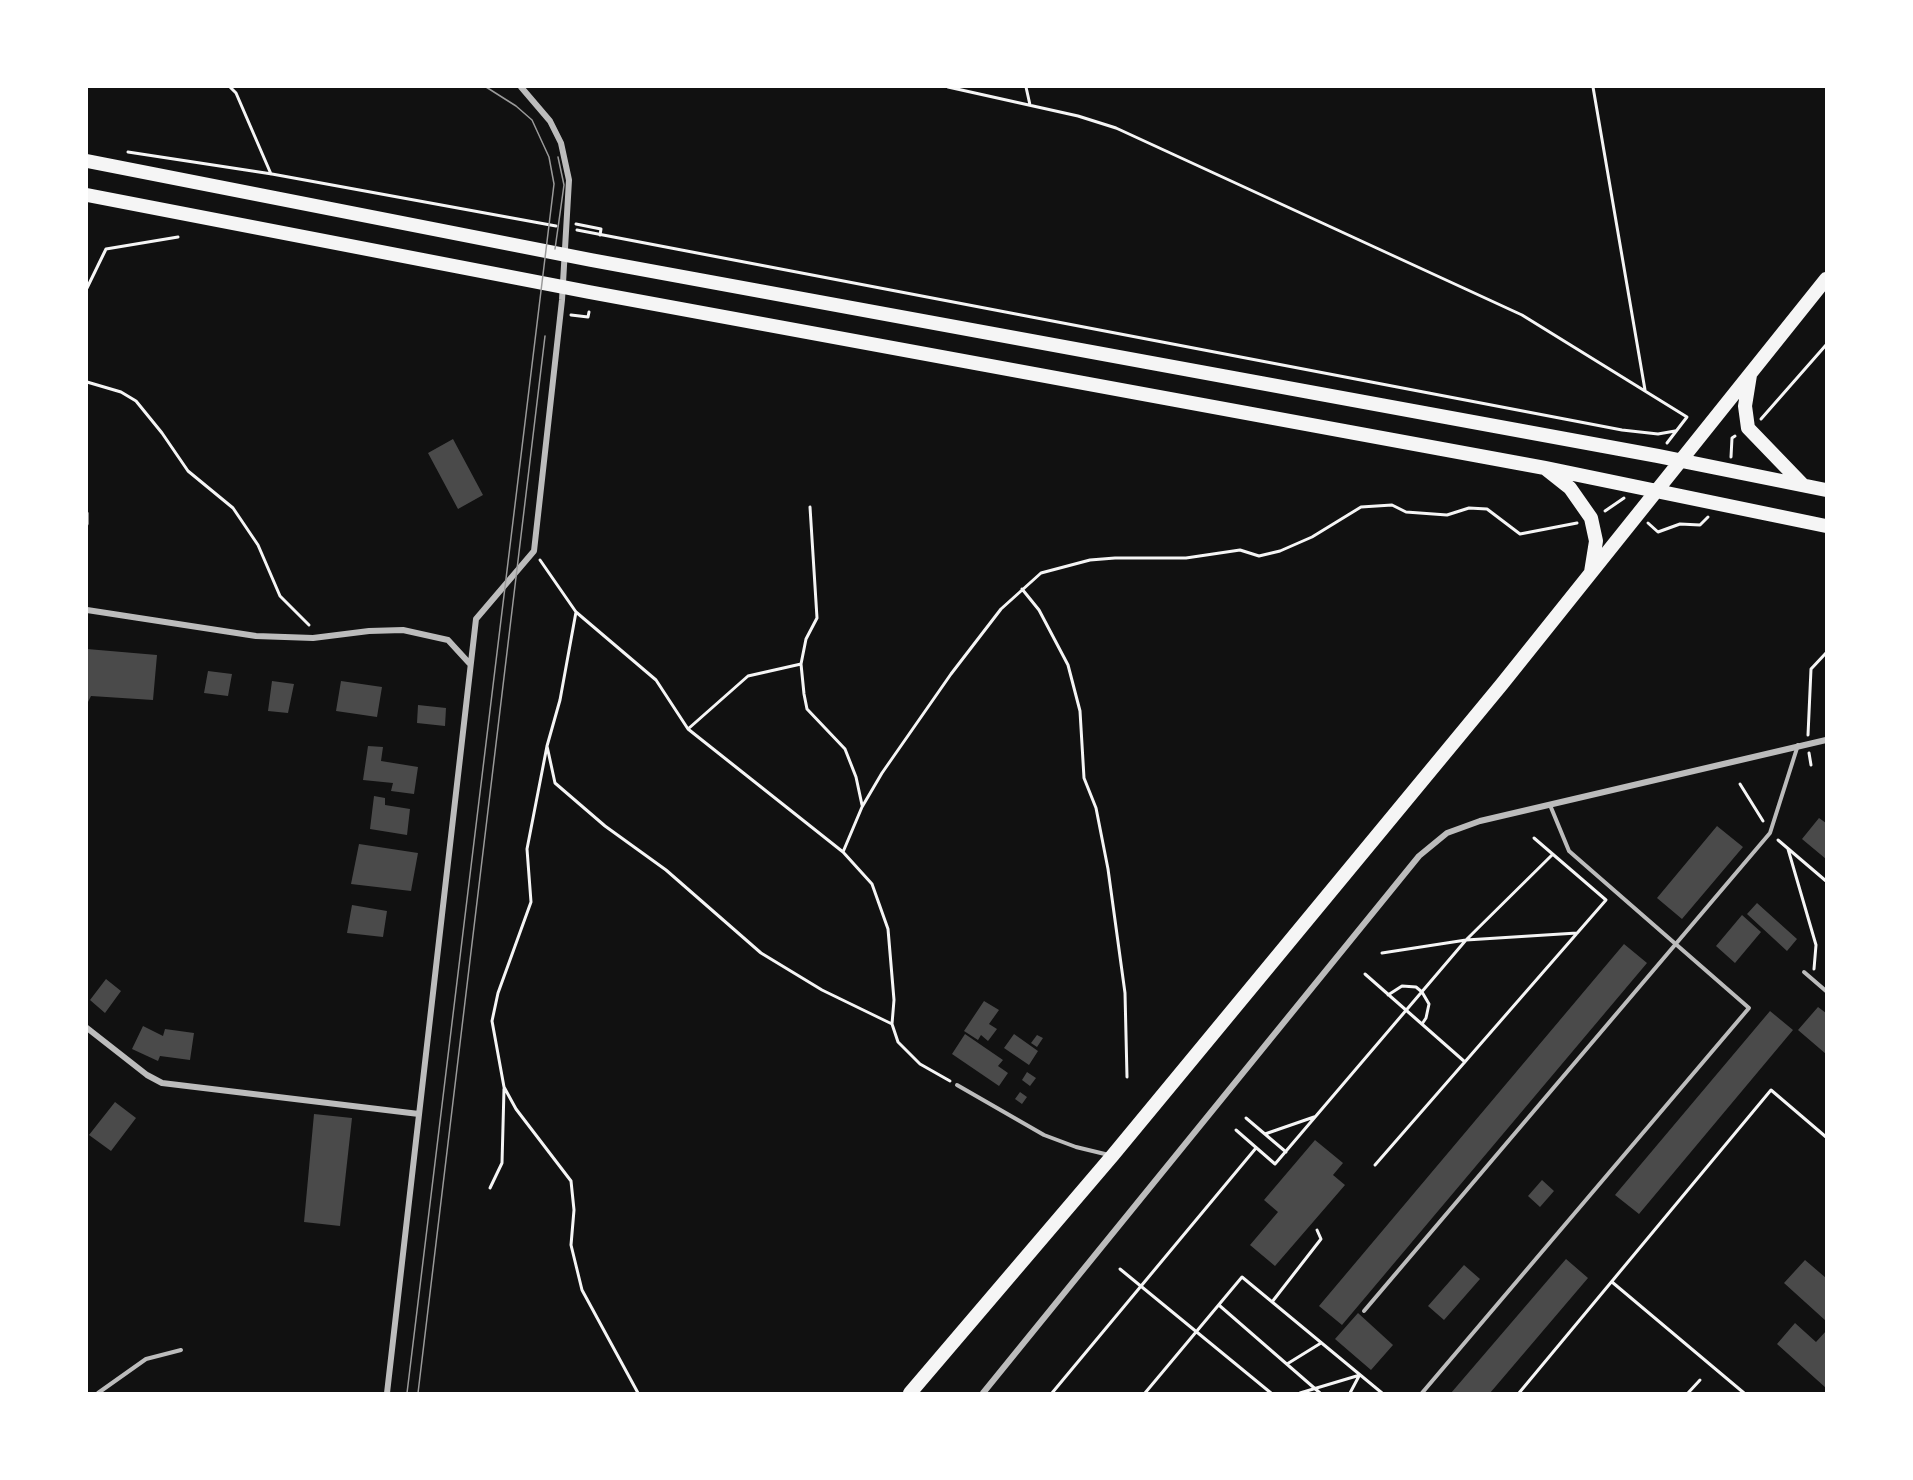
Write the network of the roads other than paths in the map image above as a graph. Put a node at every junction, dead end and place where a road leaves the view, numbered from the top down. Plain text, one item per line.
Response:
1 (521, 87) edge
2 (87, 161) edge
3 (87, 195) edge
4 (1826, 279) edge
5 (1750, 374) junction
6 (1681, 460) junction
7 (1545, 468) junction
8 (1803, 485) junction
9 (1657, 490) junction
10 (1826, 490) edge
11 (1826, 526) edge
12 (1591, 573) junction
13 (87, 610) edge
14 (470, 664) junction
15 (1826, 740) edge
16 (1798, 745) junction
17 (1549, 805) junction
18 (1676, 942) junction
19 (1804, 972) dead end
20 (1826, 991) edge
21 (87, 1028) edge
22 (957, 1085) road end
23 (419, 1114) junction
24 (1113, 1155) junction
25 (1364, 1311) dead end
26 (181, 1350) dead end
27 (98, 1393) edge
28 (387, 1393) edge
29 (910, 1393) edge
30 (983, 1393) edge
31 (1422, 1393) edge

1 - 14 street
2 - 6 main road
3 - 7 main road
4 - 5 main road
5 - 6 main road
5 - 8 main road
6 - 8 main road
6 - 9 main road
7 - 9 main road
7 - 12 main road
8 - 10 main road
9 - 11 main road
9 - 12 main road
12 - 24 main road
13 - 14 street
14 - 23 street
15 - 16 street
16 - 17 street
16 - 18 lane
17 - 18 lane
17 - 30 street
18 - 25 lane
18 - 31 lane
19 - 20 lane
21 - 23 street
22 - 24 lane
23 - 28 street
24 - 29 main road
26 - 27 lane

